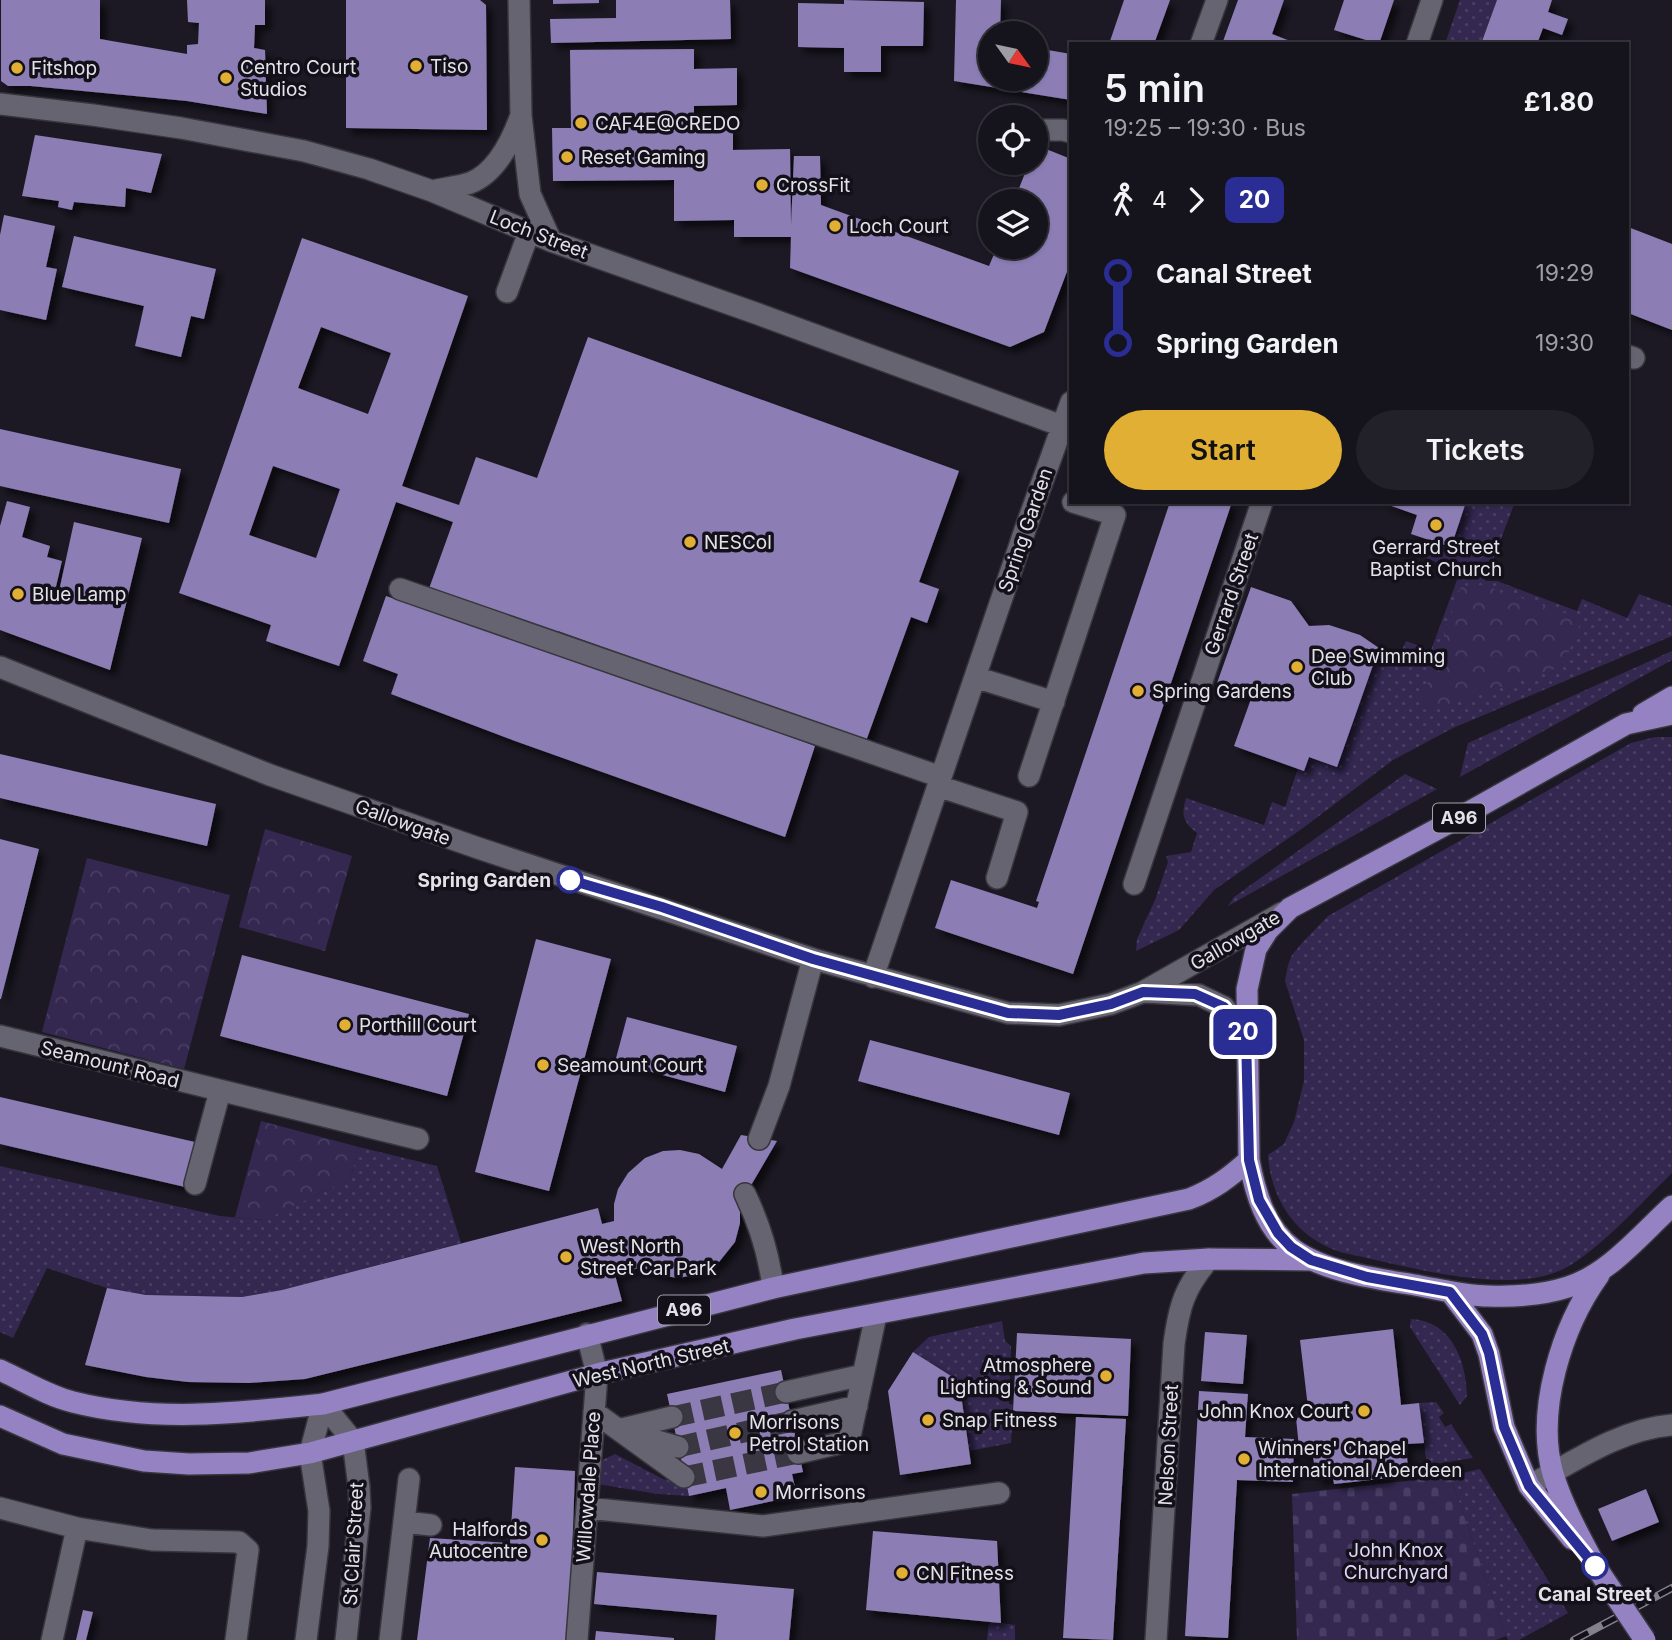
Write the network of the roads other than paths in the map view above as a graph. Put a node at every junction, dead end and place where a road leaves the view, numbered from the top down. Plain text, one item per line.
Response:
1 (519, 0) edge
2 (1217, 0) edge
3 (1432, 0) edge
4 (1202, 42) edge
5 (1418, 42) edge
6 (0, 104) edge
7 (521, 116) junction
8 (1048, 130) edge
9 (1069, 132) edge
10 (432, 191) junction
11 (529, 232) junction
12 (551, 241) junction
13 (507, 292) dead end
14 (1069, 407) edge
15 (1062, 426) junction
16 (1038, 492) junction
17 (1069, 501) edge
18 (1079, 504) edge
19 (1261, 504) edge
20 (400, 589) dead end
21 (0, 667) edge
22 (975, 677) junction
23 (1672, 697) edge
24 (1054, 702) junction
25 (1672, 714) edge
26 (1626, 724) junction
27 (1029, 776) dead end
28 (939, 782) junction
29 (996, 877) dead end
30 (1134, 884) dead end
31 (1290, 908) junction
32 (813, 959) junction
33 (873, 977) junction
34 (1143, 992) junction
35 (0, 1036) edge
36 (1246, 1036) junction
37 (220, 1091) junction
38 (418, 1139) dead end
39 (759, 1139) dead end
40 (1249, 1160) junction
41 (195, 1184) dead end
42 (745, 1195) dead end
43 (1672, 1206) edge
44 (1209, 1259) junction
45 (1311, 1260) junction
46 (1605, 1268) junction
47 (773, 1288) junction
48 (1450, 1292) junction
49 (876, 1315) junction
50 (587, 1334) junction
51 (0, 1370) edge
52 (597, 1374) junction
53 (863, 1375) junction
54 (786, 1392) tunnel mouth
55 (323, 1405) junction
56 (857, 1406) junction
57 (594, 1412) junction
58 (0, 1416) edge
59 (672, 1416) tunnel mouth
60 (792, 1421) tunnel mouth
61 (1672, 1425) edge
62 (620, 1429) junction
63 (353, 1441) junction
64 (678, 1447) tunnel mouth
65 (310, 1453) junction
66 (798, 1453) tunnel mouth
67 (1553, 1473) junction
68 (684, 1477) dead end
69 (409, 1479) dead end
70 (1529, 1486) junction
71 (999, 1493) dead end
72 (0, 1508) edge
73 (587, 1508) junction
74 (404, 1522) junction
75 (431, 1525) dead end
76 (77, 1528) junction
77 (1596, 1567) junction
78 (52, 1640) edge
79 (236, 1640) edge
80 (306, 1640) edge
81 (346, 1640) edge
82 (390, 1640) edge
83 (577, 1640) edge
84 (1156, 1640) edge
85 (1645, 1640) edge

1 - 7 street
2 - 4 street
3 - 5 street
6 - 10 street, Loch Street
7 - 10 street
7 - 12 street
8 - 9 street
10 - 11 street, Loch Street
11 - 12 street, Loch Street
11 - 13 street
12 - 15 street, Loch Street
14 - 15 street, Spring Garden
15 - 16 street, Spring Garden
16 - 17 street
16 - 22 street, Spring Garden
18 - 24 street
19 - 30 street, Gerrard Street
20 - 28 street
21 - 32 street, Gallowgate
22 - 24 street
22 - 28 street, Spring Garden
23 - 26 main road
24 - 27 street
25 - 26 main road, A96
26 - 31 main road, A96
28 - 29 street
28 - 33 street, Spring Garden
31 - 34 street, Gallowgate
31 - 36 main road, A96
32 - 33 street, Gallowgate
32 - 39 street
33 - 34 street, Gallowgate
34 - 36 street, Gallowgate
35 - 37 street, Seamount Road
36 - 40 main road, A96
37 - 38 street, Seamount Road
37 - 41 street
40 - 45 main road, A96
40 - 47 main road, A96
42 - 47 street
43 - 46 main road, A96
44 - 45 main road, West North Street / A96
44 - 49 main road, West North Street / A96
44 - 84 street, Nelson Street
45 - 48 main road, A96
46 - 48 main road, A96
46 - 67 main road
47 - 50 main road, A96
48 - 70 main road
49 - 52 main road, West North Street / A96
49 - 53 street
50 - 52 street, Willowdale Place
50 - 55 main road, A96
51 - 55 main road, A96
52 - 57 street, Willowdale Place
52 - 63 main road, West North Street / A96
53 - 54 street
53 - 56 street
55 - 63 street
55 - 65 street, St Clair Street
56 - 60 street
56 - 66 street
57 - 62 street
57 - 73 street, Willowdale Place
58 - 65 main road, West North Street / A96
59 - 62 street
61 - 67 street
62 - 64 street
62 - 68 street
63 - 65 main road, West North Street / A96
63 - 81 street, St Clair Street
65 - 80 street, St Clair Street
67 - 70 street
67 - 77 main road
69 - 74 street
70 - 77 main road
71 - 73 street
72 - 76 street
73 - 83 street, Willowdale Place
74 - 75 street
74 - 82 street
76 - 78 street
76 - 79 street
77 - 85 main road, bridge

